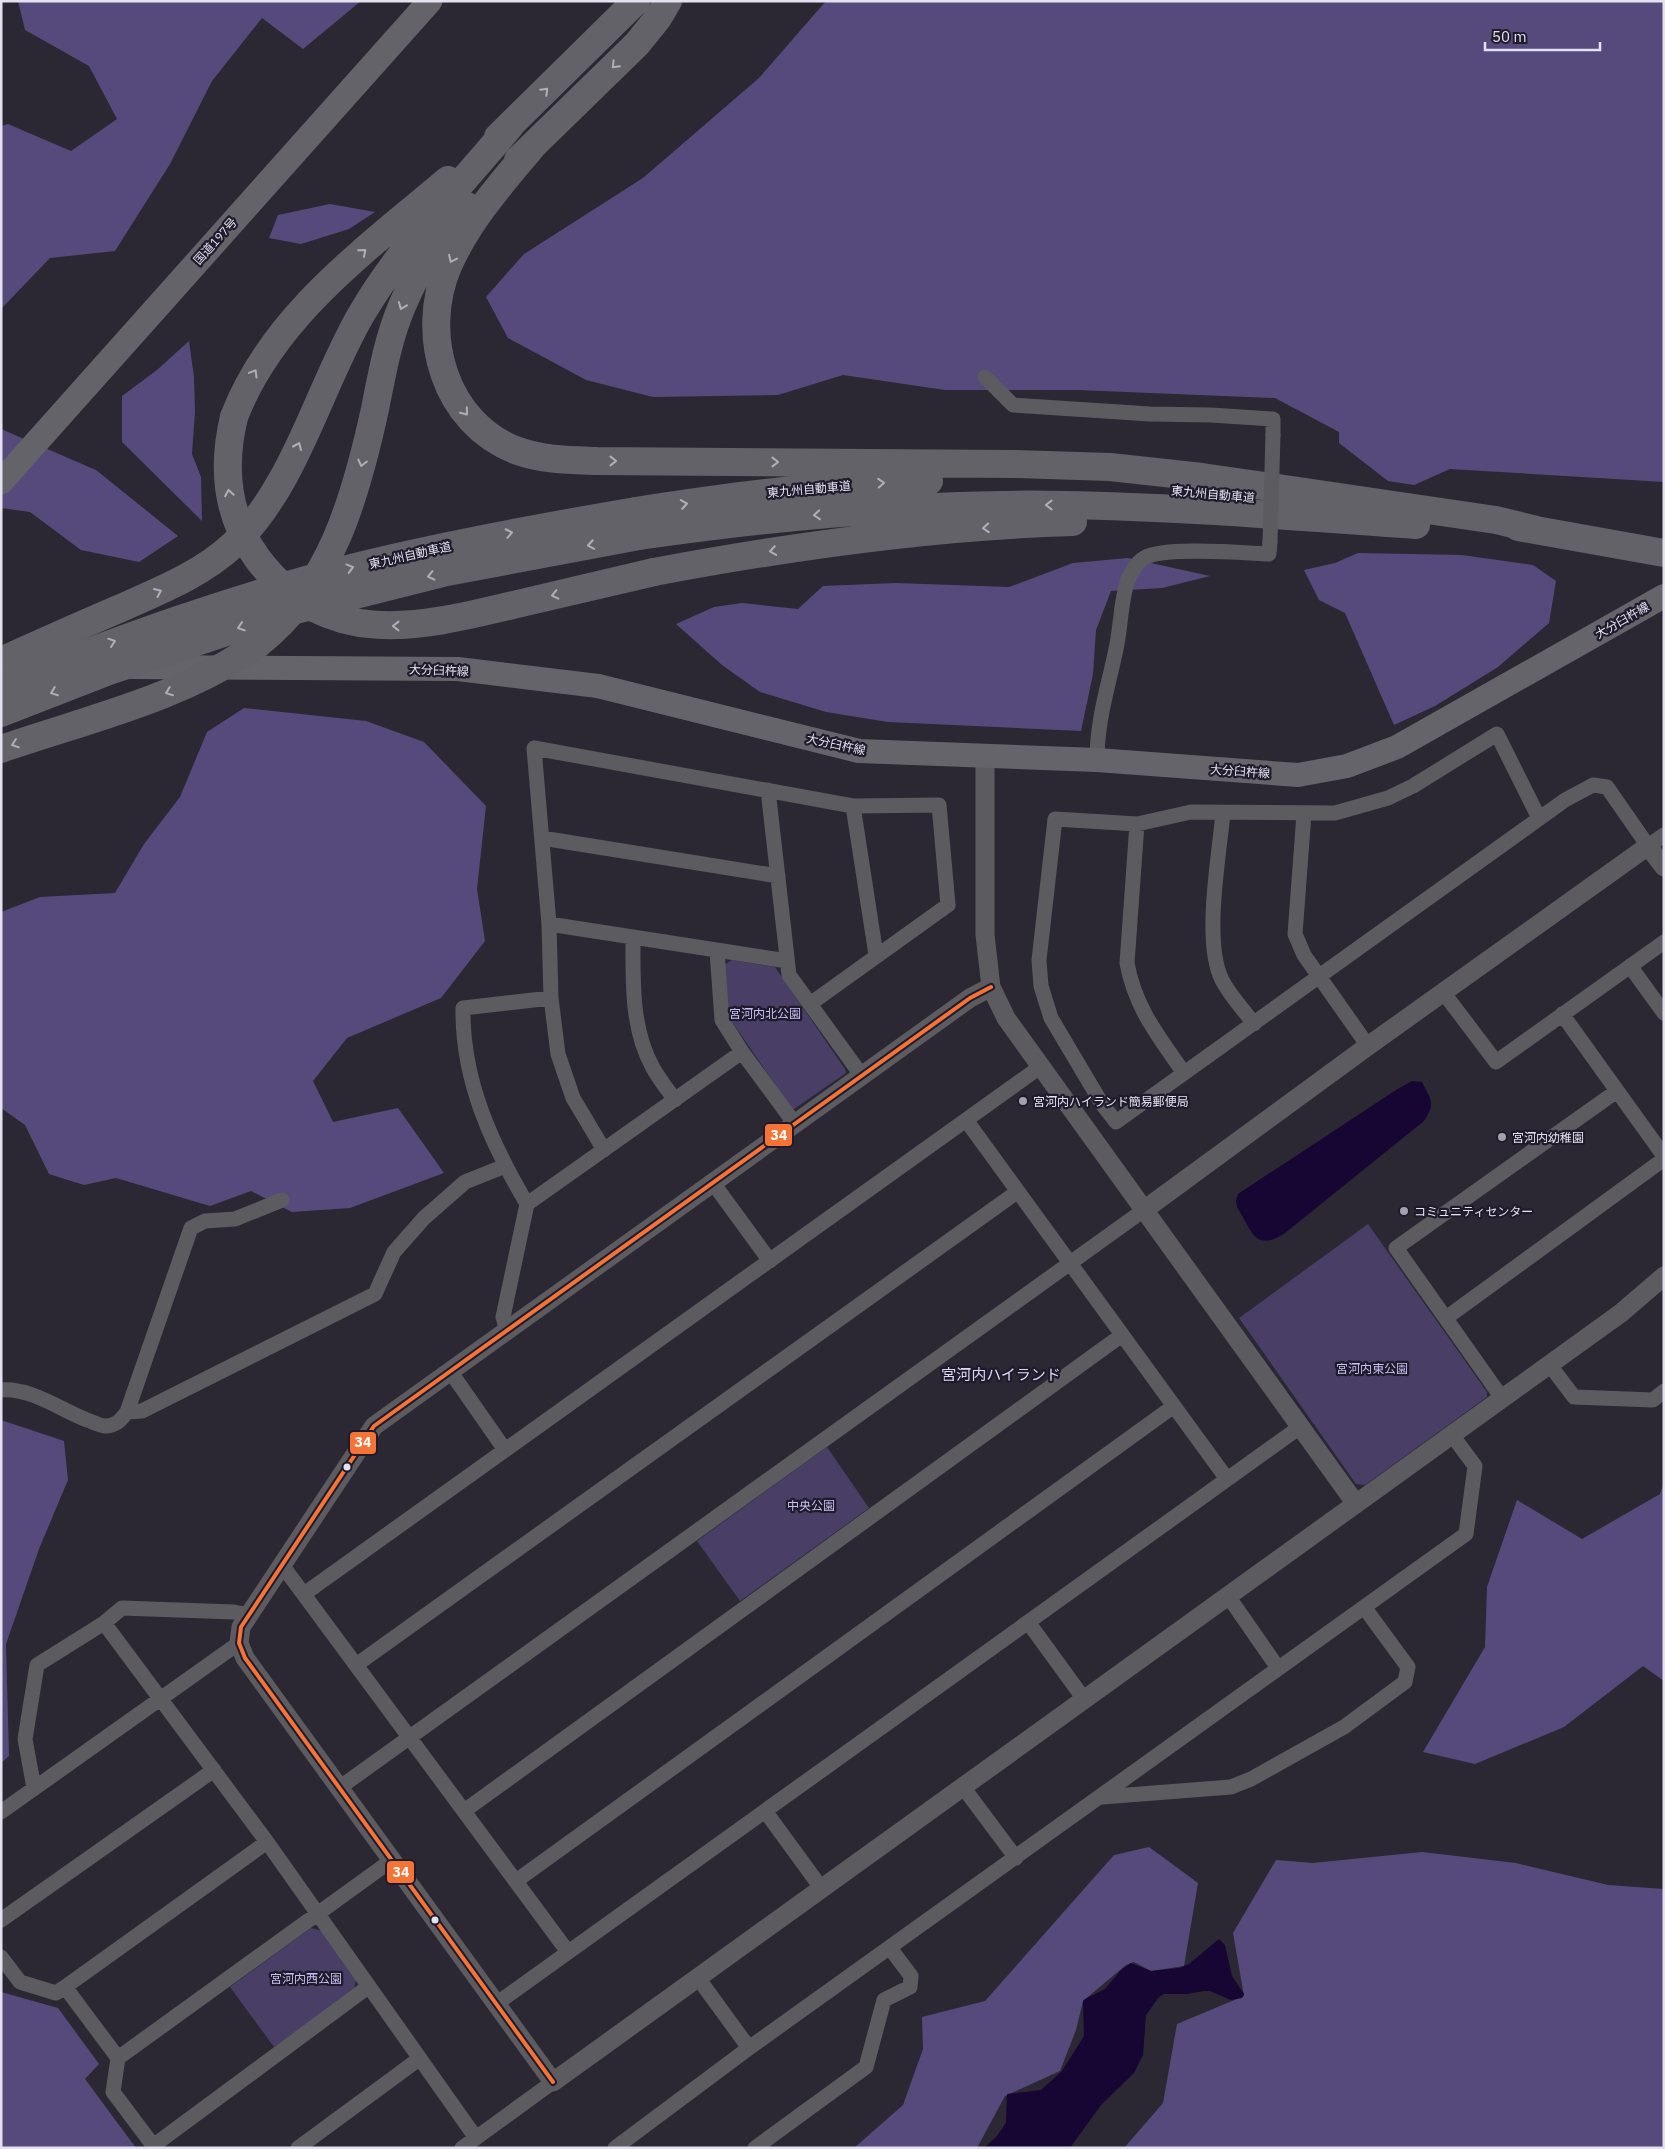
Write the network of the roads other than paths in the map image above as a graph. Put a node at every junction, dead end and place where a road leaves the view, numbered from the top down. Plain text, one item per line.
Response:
1 (430, 1) edge
2 (636, 1) edge
3 (668, 1) edge
4 (690, 1) edge
5 (637, 44) junction
6 (510, 126) junction
7 (531, 148) junction
8 (985, 377) dead end
9 (1, 482) edge
10 (1297, 517) junction
11 (637, 524) junction
12 (1537, 530) junction
13 (1651, 551) edge
14 (1664, 596) edge
15 (1, 661) edge
16 (1, 667) edge
17 (1, 686) edge
18 (1, 713) edge
19 (1, 749) edge
20 (984, 754) junction
21 (1097, 760) junction
22 (768, 790) junction
23 (852, 806) junction
24 (1223, 813) junction
25 (1304, 814) junction
26 (1539, 818) junction
27 (1137, 824) junction
28 (1664, 835) edge
29 (542, 838) junction
30 (1648, 846) junction
31 (1664, 867) edge
32 (778, 876) junction
33 (549, 924) junction
34 (633, 938) junction
35 (1664, 942) edge
36 (717, 951) junction
37 (876, 955) junction
38 (787, 961) junction
39 (1630, 966) junction
40 (1319, 977) junction
41 (991, 987) junction
42 (1443, 992) junction
43 (551, 998) junction
44 (810, 1004) junction
45 (1664, 1013) edge
46 (1562, 1014) junction
47 (1254, 1024) junction
48 (1368, 1046) junction
49 (742, 1052) junction
50 (1040, 1067) junction
51 (1184, 1073) junction
52 (862, 1076) junction
53 (1617, 1091) junction
54 (675, 1100) junction
55 (966, 1120) junction
56 (795, 1124) junction
57 (604, 1150) junction
58 (1664, 1158) edge
59 (504, 1166) junction
60 (713, 1183) junction
61 (1017, 1192) junction
62 (282, 1200) dead end
63 (527, 1204) junction
64 (1144, 1210) junction
65 (770, 1261) junction
66 (1069, 1264) junction
67 (1664, 1276) edge
68 (1446, 1318) junction
69 (507, 1331) junction
70 (1122, 1336) junction
71 (1549, 1364) junction
72 (450, 1371) junction
73 (1, 1390) edge
74 (1664, 1391) edge
75 (1502, 1398) junction
76 (1174, 1406) junction
77 (127, 1412) junction
78 (1300, 1427) junction
79 (1452, 1434) junction
80 (505, 1450) junction
81 (1227, 1479) junction
82 (1356, 1504) junction
83 (282, 1565) junction
84 (304, 1594) junction
85 (1228, 1596) junction
86 (1364, 1606) junction
87 (249, 1614) junction
88 (1028, 1622) junction
89 (104, 1624) junction
90 (239, 1643) junction
91 (356, 1665) junction
92 (1278, 1668) junction
93 (161, 1697) junction
94 (1084, 1699) junction
95 (410, 1737) junction
96 (214, 1770) junction
97 (962, 1787) junction
98 (34, 1788) junction
99 (340, 1788) junction
100 (1102, 1797) junction
101 (464, 1811) junction
102 (765, 1811) junction
103 (1, 1812) edge
104 (266, 1842) junction
105 (1016, 1858) junction
106 (392, 1860) junction
107 (516, 1881) junction
108 (822, 1889) junction
109 (316, 1915) junction
110 (1, 1920) edge
111 (890, 1948) junction
112 (568, 1952) junction
113 (1, 1956) edge
114 (698, 1978) junction
115 (64, 1987) junction
116 (368, 1987) junction
117 (496, 2004) junction
118 (749, 2048) junction
119 (118, 2058) junction
120 (419, 2059) junction
121 (553, 2082) junction
122 (476, 2138) junction
123 (154, 2147) edge
124 (298, 2148) edge
125 (462, 2148) edge
126 (615, 2148) edge
127 (755, 2148) edge

1 - 9 highway, 国道197号
6 -> 2 highway
3 - 5 highway
4 - 5 highway
5 -> 7 highway
10 -> 6 highway, bridge
15 -> 6 highway
7 -> 12 highway
7 -> 19 highway, bridge
8 - 21 street, bridge
10 -> 11 highway, 東九州自動車道
10 - 13 highway, 東九州自動車道
11 -> 12 highway, 東九州自動車道
17 -> 11 highway, 東九州自動車道, bridge
11 -> 18 highway, 東九州自動車道, bridge
12 - 13 highway, 東九州自動車道
14 - 21 main road, 大分臼杵線
16 - 20 main road, 大分臼杵線
20 - 21 main road, 大分臼杵線
20 - 41 street
22 - 23 street
22 - 29 street
22 - 32 street
23 - 37 street
23 - 37 street
24 - 25 street
24 - 27 street
24 - 47 street
25 - 26 street
25 - 40 street
26 - 30 street
26 - 40 street
27 - 51 street
27 - 51 street
28 - 30 street
29 - 32 street
29 - 33 street
30 - 31 street
30 - 42 street
32 - 38 street
33 - 34 street
33 - 43 street
34 - 36 street
34 - 54 street
35 - 39 street
36 - 38 street
36 - 49 street
37 - 44 street
38 - 44 street
39 - 45 street
39 - 46 street
40 - 47 street
40 - 48 street
41 - 50 street
41 - 52 street
42 - 46 street
42 - 48 street
43 - 57 street
43 - 59 street
44 - 52 street
46 - 53 street
47 - 51 street
48 - 64 street
49 - 54 street
49 - 56 street
50 - 55 street
50 - 64 street
52 - 56 street
53 - 58 street
53 - 68 street
54 - 57 street
55 - 61 street
55 - 65 street
56 - 60 street
57 - 63 street
58 - 68 street
59 - 63 street
59 - 77 street
60 - 65 street
60 - 69 street
61 - 66 street
61 - 91 street
62 - 77 street
63 - 69 street
64 - 66 street
64 - 78 street
65 - 80 street
66 - 70 street
66 - 95 street
67 - 71 street
68 - 75 street
69 - 72 street
70 - 76 street
70 - 101 street
71 - 74 street
71 - 75 street
72 - 80 street
72 - 83 street
73 - 77 street
75 - 79 street
76 - 81 street
76 - 107 street
78 - 81 street
78 - 82 street
79 - 82 street
79 - 86 street
80 - 84 street
81 - 88 street
82 - 85 street
83 - 84 street
83 - 87 street
84 - 91 street
85 - 92 street
85 - 94 street
86 - 92 street
86 - 100 street
87 - 89 street
87 - 90 street
88 - 94 street
88 - 102 street
89 - 93 street
89 - 98 street
90 - 93 street
90 - 99 street
91 - 95 street
92 - 100 street
93 - 96 street
93 - 98 street
94 - 97 street
95 - 99 street
95 - 101 street
96 - 104 street
96 - 110 street
97 - 105 street
97 - 108 street
98 - 103 street
99 - 106 street
100 - 105 street
101 - 107 street
102 - 108 street
102 - 112 street
104 - 109 street
104 - 115 street
105 - 111 street
106 - 109 street
106 - 117 street
107 - 112 street
108 - 114 street
109 - 116 street
109 - 119 street
111 - 118 street
111 - 127 street
112 - 117 street
113 - 115 street
114 - 118 street
114 - 121 street
115 - 119 street
116 - 120 street
116 - 123 street
117 - 121 street
118 - 126 street
119 - 123 street
120 - 122 street
120 - 124 street
121 - 122 street
122 - 125 street

